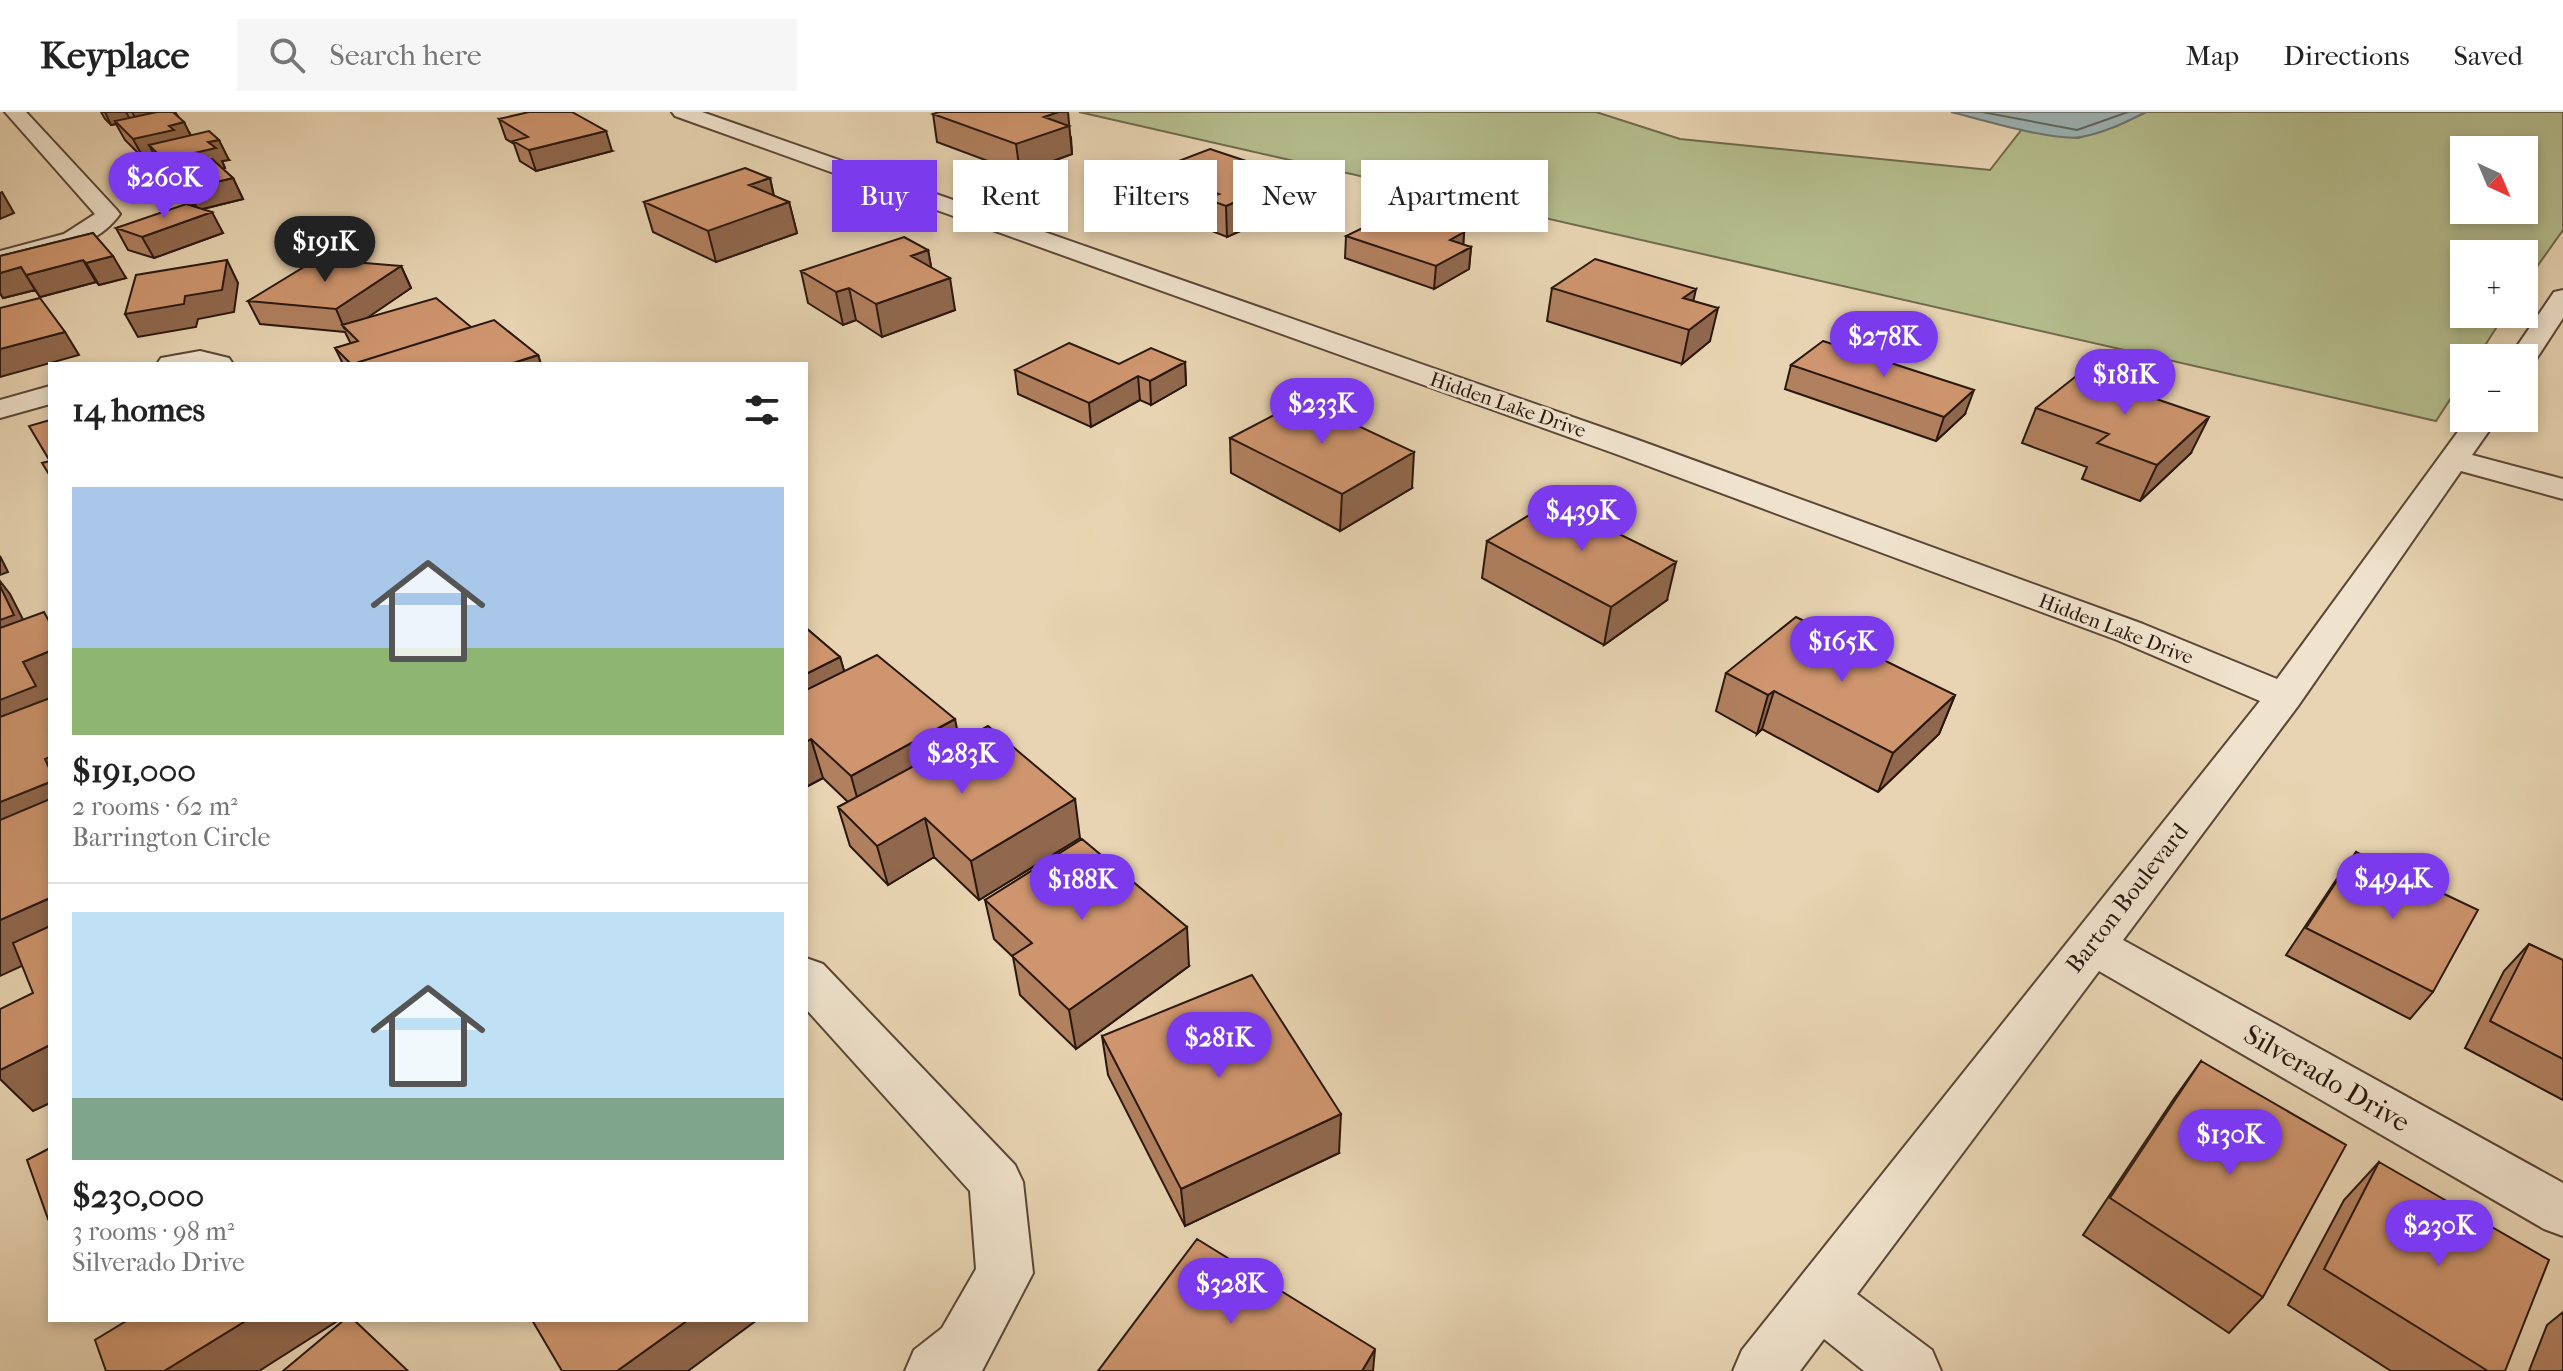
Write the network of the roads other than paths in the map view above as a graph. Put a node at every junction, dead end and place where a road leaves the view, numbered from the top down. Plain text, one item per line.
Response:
1 (15, 112) edge
2 (682, 112) edge
3 (0, 258) edge
4 (2563, 298) edge
5 (2532, 344) edge
6 (183, 362) edge
7 (211, 362) edge
8 (48, 396) edge
9 (0, 409) edge
10 (2474, 432) edge
11 (2455, 460) junction
12 (2563, 489) edge
13 (2284, 697) junction
14 (2091, 944) junction
15 (808, 979) edge
16 (2563, 1211) edge
17 (1818, 1299) junction
18 (935, 1371) edge
19 (1763, 1371) edge
20 (1911, 1371) edge

1 - 3 street
2 - 13 street, Hidden Lake Drive
4 - 5 street
6 - 7 street
8 - 9 street
10 - 11 street, Barton Boulevard
11 - 12 street
11 - 13 street, Barton Boulevard
13 - 14 street, Barton Boulevard
14 - 16 street, Silverado Drive
14 - 17 street, Barton Boulevard
15 - 18 street
17 - 19 street, Barton Boulevard
17 - 20 street

